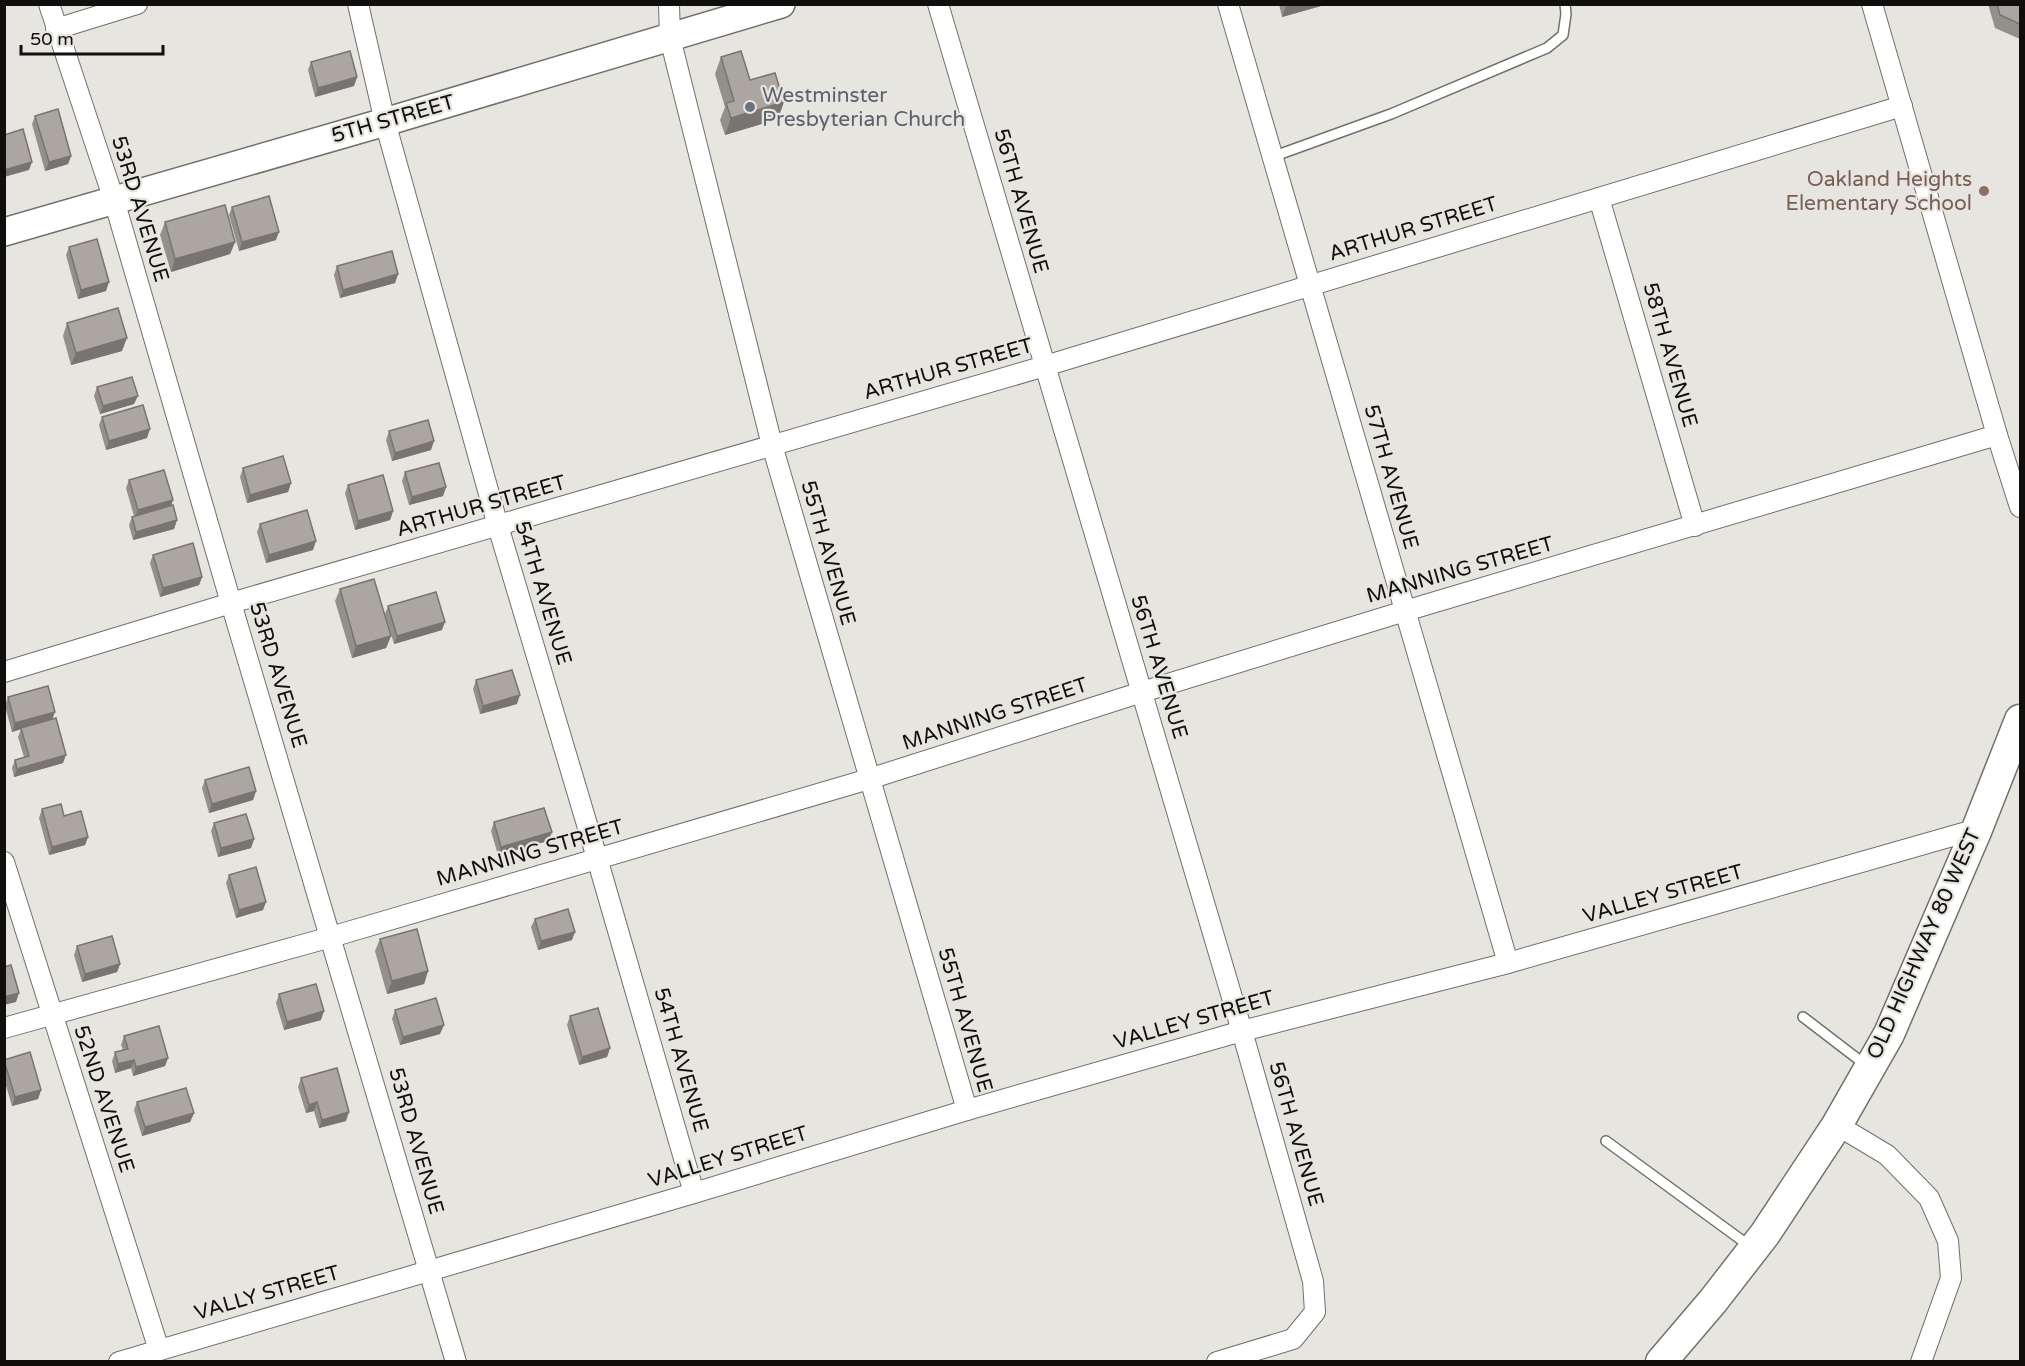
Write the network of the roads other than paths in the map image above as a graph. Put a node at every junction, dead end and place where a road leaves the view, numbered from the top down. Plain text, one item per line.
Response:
1 (49, 4) edge
2 (137, 4) edge
3 (358, 4) edge
4 (669, 4) edge
5 (781, 4) edge
6 (938, 4) edge
7 (1228, 4) edge
8 (1565, 4) edge
9 (1872, 4) edge
10 (56, 29) junction
11 (670, 38) junction
12 (1902, 106) junction
13 (385, 122) junction
14 (1272, 157) junction
15 (1599, 198) junction
16 (114, 200) junction
17 (4, 232) edge
18 (1310, 286) junction
19 (1045, 366) junction
20 (1997, 435) junction
21 (772, 445) junction
22 (2020, 507) edge
23 (498, 526) junction
24 (1695, 526) junction
25 (231, 603) junction
26 (1405, 611) junction
27 (4, 672) edge
28 (1142, 692) junction
29 (2020, 720) edge
30 (869, 779) junction
31 (1977, 829) junction
32 (597, 858) junction
33 (4, 862) edge
34 (331, 936) junction
35 (1508, 963) junction
36 (52, 1015) junction
37 (1803, 1017) dead end
38 (4, 1028) edge
39 (1242, 1031) junction
40 (1869, 1068) junction
41 (967, 1110) junction
42 (1837, 1125) junction
43 (1606, 1141) dead end
44 (694, 1192) junction
45 (1753, 1249) junction
46 (429, 1271) junction
47 (159, 1350) junction
48 (119, 1362) edge
49 (456, 1362) edge
50 (1217, 1362) edge
51 (1661, 1362) edge
52 (1921, 1362) edge

1 - 10 street, 53RD AVENUE
2 - 10 street
3 - 13 street, 54TH AVENUE
4 - 11 street, 55TH AVENUE
5 - 11 street, 5TH STREET
6 - 19 street, 56TH AVENUE
7 - 14 street, 57TH AVENUE
8 - 14 lane
9 - 12 street
10 - 16 street, 53RD AVENUE
11 - 13 street, 5TH STREET
11 - 21 street, 55TH AVENUE
12 - 15 street, ARTHUR STREET
12 - 20 street
13 - 16 street, 5TH STREET
13 - 23 street, 54TH AVENUE
14 - 18 street, 57TH AVENUE
15 - 18 street, ARTHUR STREET
15 - 24 street, 58TH AVENUE
16 - 17 street, 5TH STREET
16 - 25 street, 53RD AVENUE
18 - 19 street, ARTHUR STREET
18 - 26 street, 57TH AVENUE
19 - 21 street, ARTHUR STREET
19 - 28 street, 56TH AVENUE
20 - 22 street
20 - 24 street, MANNING STREET
21 - 23 street, ARTHUR STREET
21 - 30 street, 55TH AVENUE
23 - 25 street, ARTHUR STREET
23 - 32 street, 54TH AVENUE
24 - 26 street, MANNING STREET
25 - 27 street, ARTHUR STREET
25 - 34 street, 53RD AVENUE
26 - 28 street, MANNING STREET
26 - 35 street, 57TH AVENUE
28 - 30 street, MANNING STREET
28 - 39 street, 56TH AVENUE
29 - 31 main road, OLD HIGHWAY 80 WEST
30 - 32 street, MANNING STREET
30 - 41 street, 55TH AVENUE
31 - 35 street, VALLEY STREET
31 - 40 main road, OLD HIGHWAY 80 WEST
32 - 34 street, MANNING STREET
32 - 44 street, 54TH AVENUE
33 - 36 street, 52ND AVENUE
34 - 36 street, MANNING STREET
34 - 46 street, 53RD AVENUE
35 - 39 street, VALLEY STREET
36 - 38 street, MANNING STREET
36 - 47 street, 52ND AVENUE
37 - 40 lane
39 - 41 street, VALLEY STREET
39 - 50 street, 56TH AVENUE
40 - 42 main road, OLD HIGHWAY 80 WEST
41 - 44 street, VALLEY STREET
42 - 45 main road, OLD HIGHWAY 80 WEST
42 - 52 street
43 - 45 lane
44 - 46 street, VALLEY STREET
45 - 51 main road, OLD HIGHWAY 80 WEST
46 - 47 street, VALLY STREET
46 - 49 street, 53RD AVENUE
47 - 48 street, VALLY STREET

